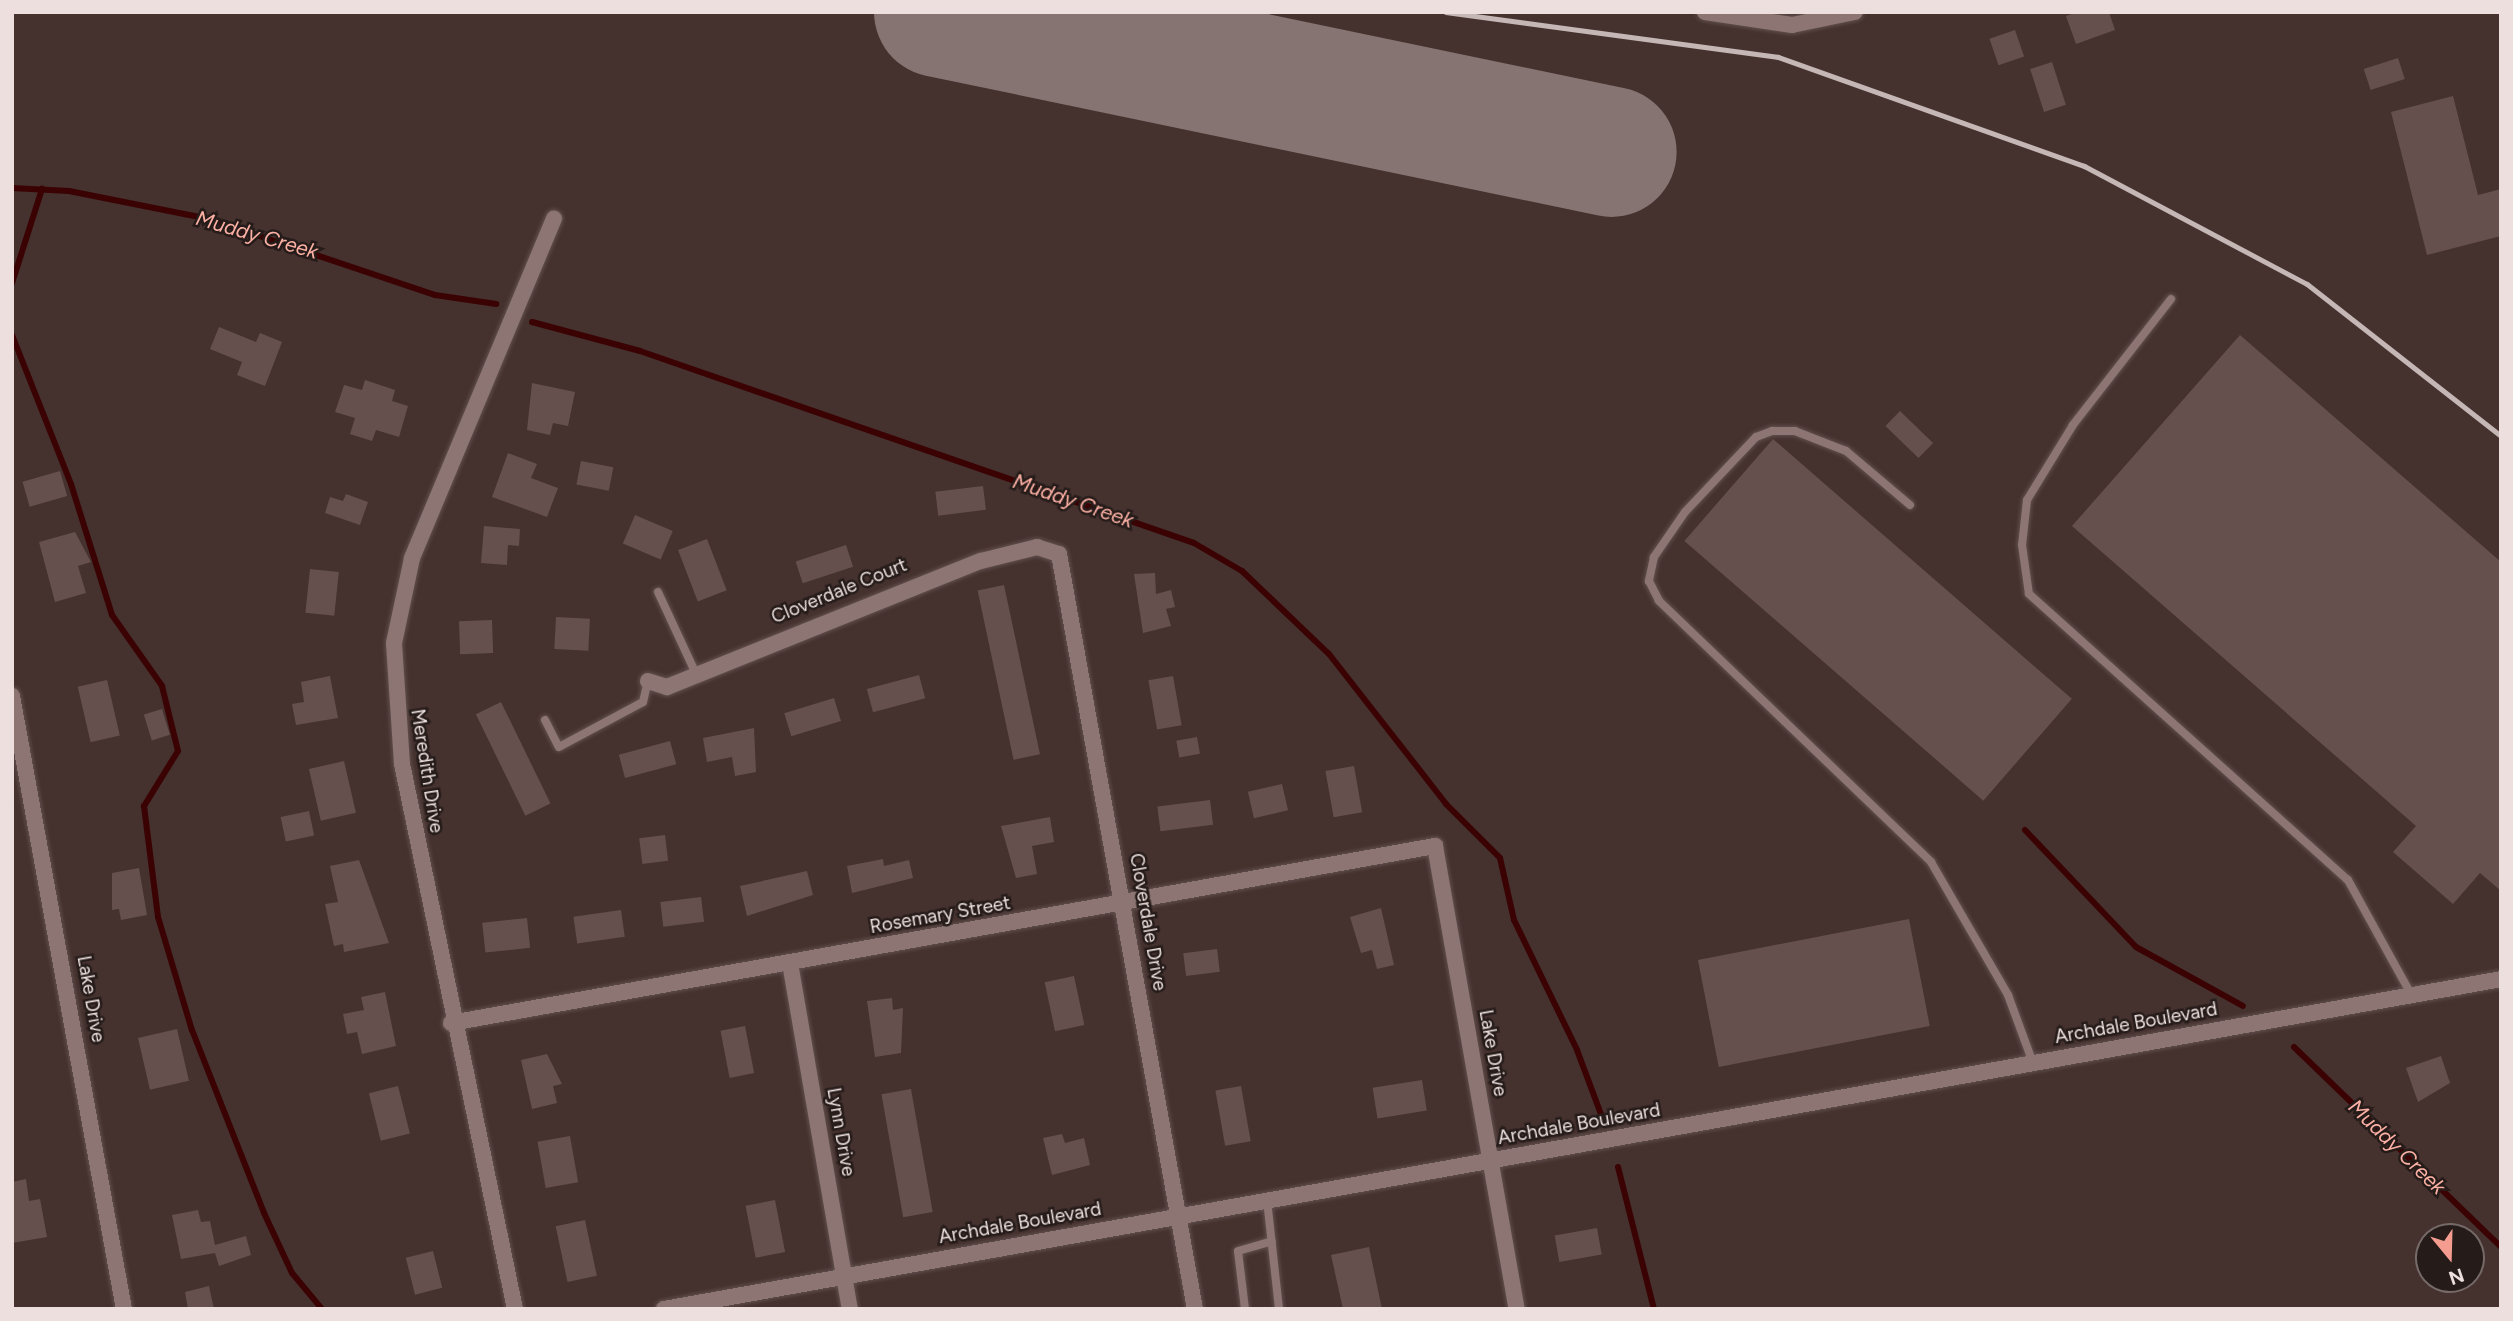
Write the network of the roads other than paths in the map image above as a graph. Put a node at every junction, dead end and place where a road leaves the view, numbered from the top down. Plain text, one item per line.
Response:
1 (1705, 12) edge
2 (1854, 12) edge
3 (554, 219) dead end
4 (2171, 299) dead end
5 (1910, 505) dead end
6 (1052, 548) joint
7 (658, 592) dead end
8 (696, 674) junction
9 (648, 681) joint
10 (12, 696) edge
11 (545, 720) dead end
12 (1435, 846) joint
13 (1123, 903) junction
14 (790, 963) junction
15 (2501, 979) edge
16 (2411, 995) junction
17 (451, 1023) junction
18 (2033, 1063) junction
19 (1491, 1161) junction
20 (1267, 1200) junction
21 (1179, 1216) junction
22 (1272, 1241) junction
23 (845, 1275) junction
24 (124, 1309) edge
25 (515, 1309) edge
26 (664, 1309) edge
27 (850, 1309) edge
28 (1195, 1309) edge
29 (1245, 1309) edge
30 (1279, 1309) edge
31 (1517, 1309) edge

1 - 2 street
3 - 17 street, Meredith Drive
4 - 16 lane
5 - 18 lane
6 - 8 street, Cloverdale Court
6 - 13 street, Cloverdale Drive
7 - 8 lane
8 - 9 street, Cloverdale Court
9 - 11 lane
10 - 24 street, Lake Drive
12 - 13 street, Rosemary Street
12 - 19 street, Lake Drive
13 - 14 street, Rosemary Street
13 - 21 street, Cloverdale Drive
14 - 17 street, Rosemary Street
14 - 23 street, Lynn Drive
15 - 16 street, Archdale Boulevard
16 - 18 street, Archdale Boulevard
17 - 25 street, Meredith Drive
18 - 19 street, Archdale Boulevard
19 - 20 street, Archdale Boulevard
19 - 31 street, Lake Drive
20 - 21 street, Archdale Boulevard
20 - 22 lane
21 - 23 street, Archdale Boulevard
21 - 28 street, Cloverdale Drive
22 - 29 lane
22 - 30 lane
23 - 26 street, Archdale Boulevard
23 - 27 street, Lynn Drive

